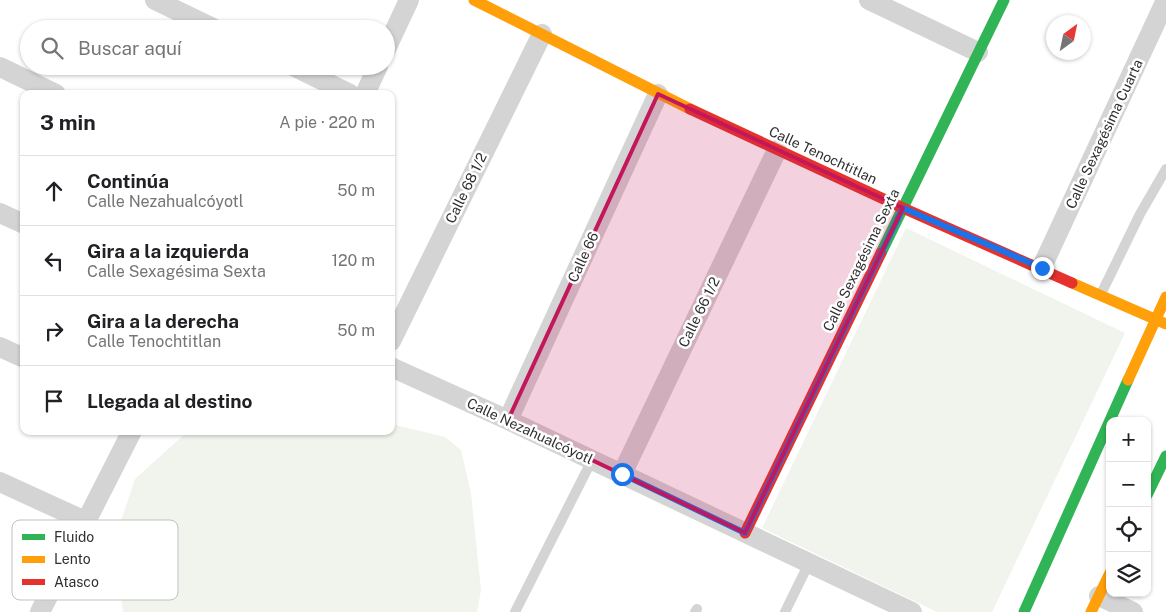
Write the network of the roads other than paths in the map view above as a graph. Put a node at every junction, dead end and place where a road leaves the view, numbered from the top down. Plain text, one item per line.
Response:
1 (156, 0) edge
2 (408, 0) edge
3 (474, 0) edge
4 (869, 0) edge
5 (1004, 0) edge
6 (1166, 0) edge
7 (197, 20) edge
8 (395, 28) edge
9 (542, 34) junction
10 (978, 52) junction
11 (0, 67) edge
12 (311, 75) edge
13 (374, 75) edge
14 (48, 90) edge
15 (342, 90) edge
16 (368, 90) edge
17 (658, 94) junction
18 (777, 150) junction
19 (1166, 169) edge
20 (903, 208) junction
21 (0, 213) edge
22 (20, 222) edge
23 (1042, 268) junction
24 (1100, 295) junction
25 (1166, 297) edge
26 (1161, 322) edge
27 (395, 333) edge
28 (0, 347) edge
29 (20, 356) edge
30 (395, 369) edge
31 (508, 420) junction
32 (130, 435) edge
33 (1166, 456) edge
34 (592, 460) junction
35 (622, 474) junction
36 (0, 482) edge
37 (1151, 487) edge
38 (83, 520) edge
39 (86, 520) edge
40 (745, 533) junction
41 (809, 563) junction
42 (1106, 581) edge
43 (46, 600) edge
44 (1095, 604) edge
45 (40, 612) edge
46 (515, 612) edge
47 (785, 612) edge
48 (912, 612) edge
49 (1024, 612) edge
50 (1133, 612) edge

1 - 7 street
2 - 8 street
3 - 9 main road, Calle Tenochtitlan
4 - 10 street
5 - 10 main road, Calle Sexagésima Sexta
6 - 23 street, Calle Sexagésima Cuarta
9 - 17 main road, Calle Tenochtitlan
9 - 27 street, Calle 68 1/2
10 - 20 main road, Calle Sexagésima Sexta
11 - 14 street
12 - 15 street
13 - 16 street
17 - 18 main road, Calle Tenochtitlan
17 - 31 street, Calle 66
18 - 20 main road, Calle Tenochtitlan
18 - 35 street, Calle 66 1/2
19 - 24 lane
20 - 23 main road, Calle Tenochtitlan
20 - 40 main road, Calle Sexagésima Sexta
21 - 22 street
23 - 24 main road, Calle Tenochtitlan
24 - 26 main road, Calle Tenochtitlan
25 - 26 main road
26 - 49 main road
28 - 29 street
30 - 31 street, Calle Nezahualcóyotl
31 - 34 street, Calle Nezahualcóyotl
32 - 39 street
33 - 37 main road
34 - 35 street, Calle Nezahualcóyotl
34 - 46 lane
35 - 40 street, Calle Nezahualcóyotl
36 - 38 street
40 - 41 street, Calle Nezahualcóyotl
41 - 47 lane
41 - 48 street, Calle Nezahualcóyotl
42 - 44 main road
43 - 45 street
44 - 50 street

